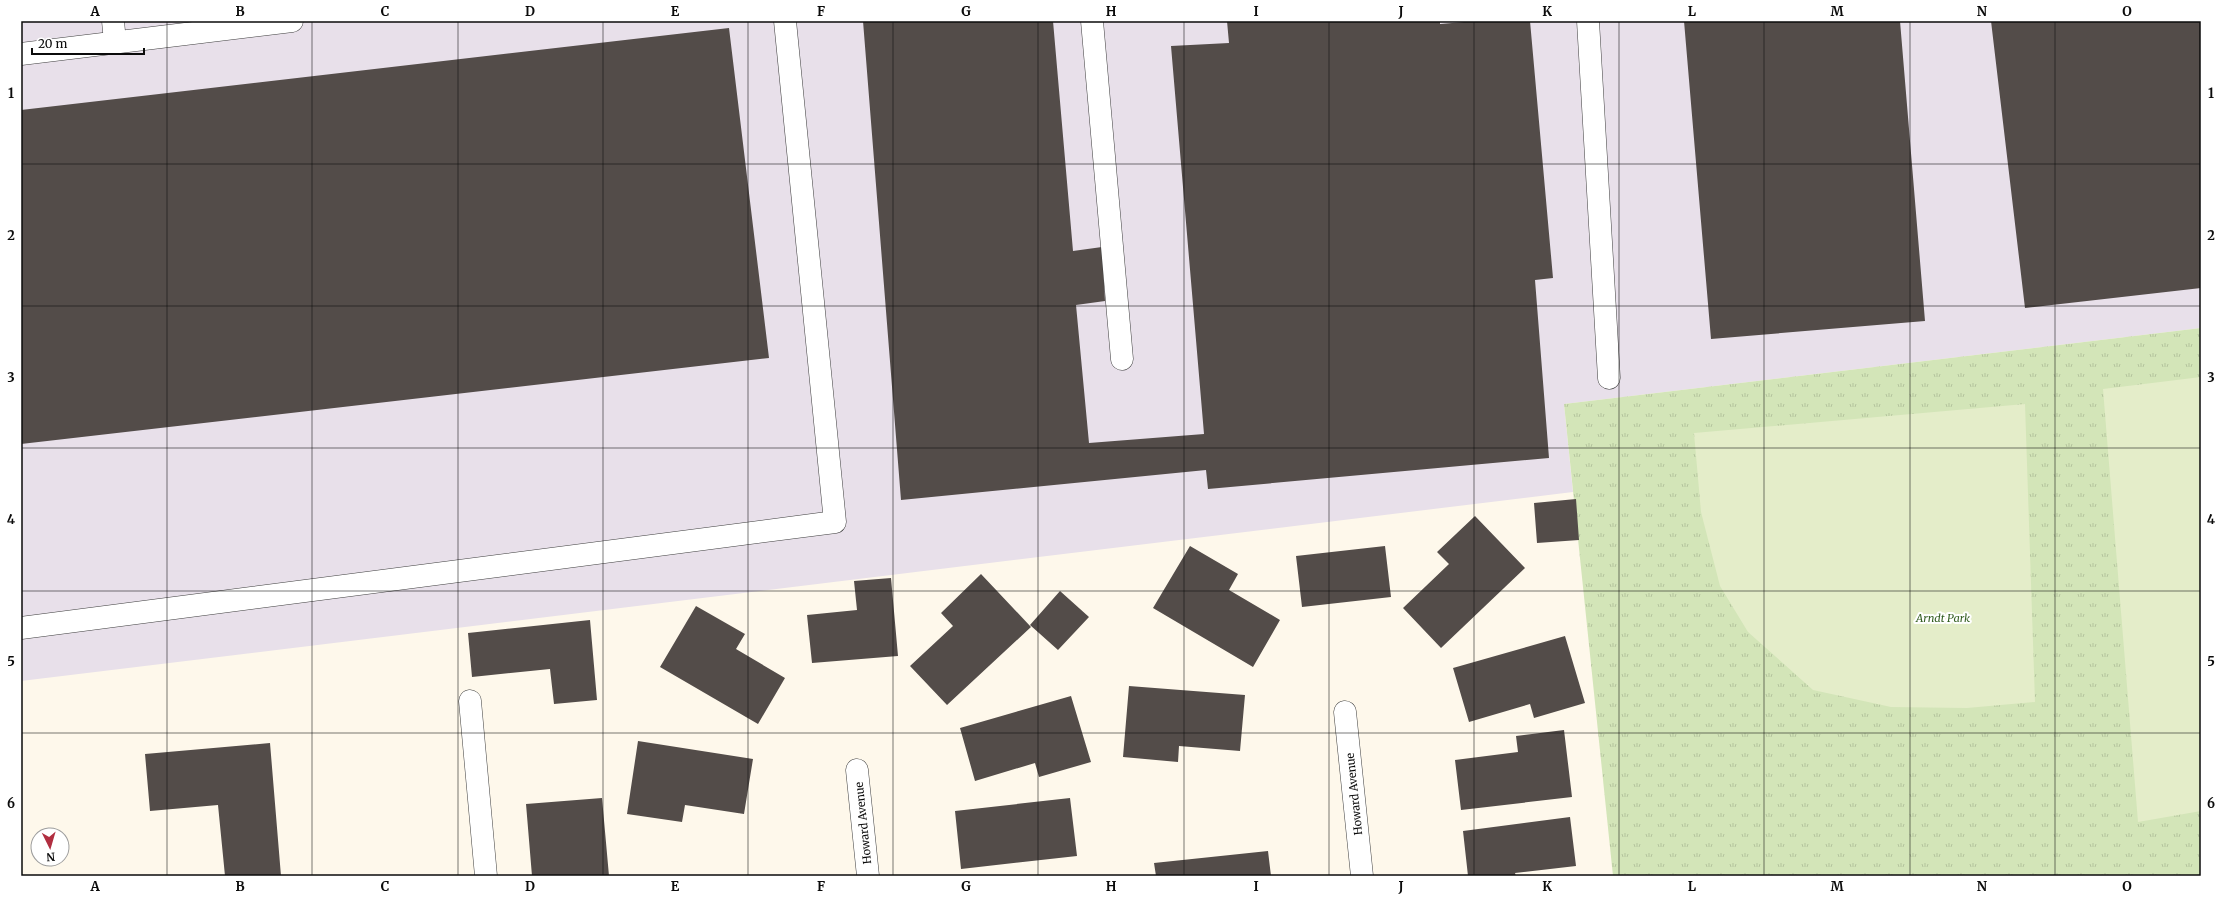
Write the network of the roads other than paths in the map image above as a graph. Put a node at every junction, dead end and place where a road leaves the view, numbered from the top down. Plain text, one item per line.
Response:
1 (113, 21) edge
2 (292, 21) edge
3 (785, 21) edge
4 (1092, 21) edge
5 (1588, 21) edge
6 (115, 42) junction
7 (21, 54) edge
8 (1122, 358) dead end
9 (1610, 378) dead end
10 (21, 628) edge
11 (470, 701) dead end
12 (1345, 712) dead end
13 (857, 770) dead end
14 (486, 876) edge
15 (868, 876) edge
16 (1362, 876) edge

1 - 6 street
2 - 6 street
3 - 10 street
4 - 8 street
5 - 9 street
6 - 7 street
11 - 14 street
12 - 16 street, Howard Avenue
13 - 15 street, Howard Avenue

